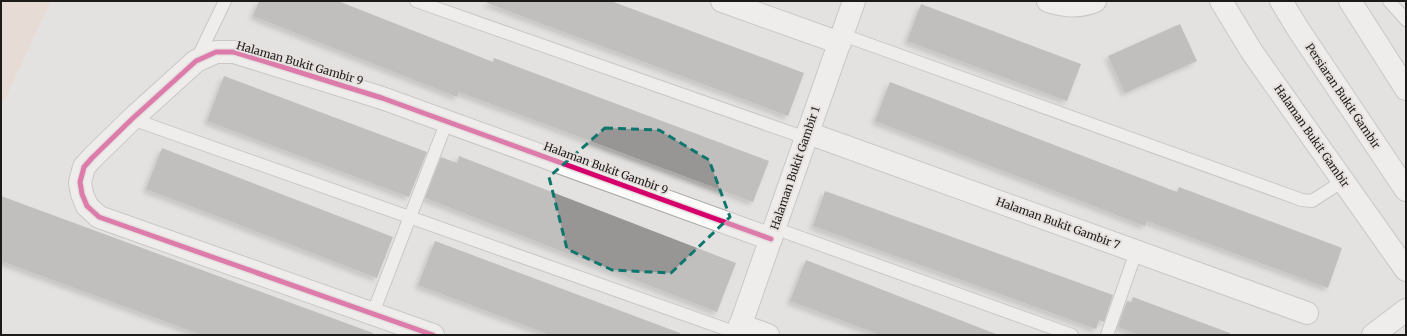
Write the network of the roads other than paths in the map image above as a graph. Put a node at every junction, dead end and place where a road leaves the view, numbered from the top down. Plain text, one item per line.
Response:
1 (225, 1) edge
2 (416, 1) edge
3 (722, 1) edge
4 (854, 1) edge
5 (1048, 1) edge
6 (1095, 1) edge
7 (1221, 1) edge
8 (1281, 1) edge
9 (1350, 1) edge
10 (1389, 1) edge
11 (1406, 20) edge
12 (841, 39) junction
13 (196, 61) junction
14 (1406, 89) edge
15 (132, 119) junction
16 (447, 121) junction
17 (807, 135) junction
18 (1343, 180) junction
19 (1406, 190) edge
20 (410, 217) junction
21 (772, 234) junction
22 (1136, 252) junction
23 (1406, 270) edge
24 (1406, 310) edge
25 (373, 313) junction
26 (1307, 313) dead end
27 (738, 331) edge
28 (432, 335) edge
29 (768, 335) edge
30 (1072, 335) edge
31 (1107, 335) edge
32 (1373, 335) edge

1 - 13 lane
2 - 17 lane
3 - 12 street
4 - 12 street, Halaman Bukit Gambir 1
5 - 6 street
7 - 18 street, Halaman Bukit Gambir
8 - 19 street, Persiaran Bukit Gambir
9 - 14 street
10 - 11 lane
12 - 17 street, Halaman Bukit Gambir 1
12 - 18 lane
13 - 15 street, Halaman Bukit Gambir 9
13 - 16 street, Halaman Bukit Gambir 9
15 - 20 lane
15 - 25 street, Halaman Bukit Gambir 9
16 - 20 lane
16 - 21 street, Halaman Bukit Gambir 9
17 - 21 street, Halaman Bukit Gambir 1
17 - 22 street, Halaman Bukit Gambir 7
18 - 23 street, Halaman Bukit Gambir
20 - 25 lane
20 - 27 lane
21 - 27 street, Halaman Bukit Gambir 1
21 - 30 lane
22 - 26 street, Halaman Bukit Gambir 7
22 - 31 lane
24 - 32 street
25 - 28 street, Halaman Bukit Gambir 9
27 - 29 street

